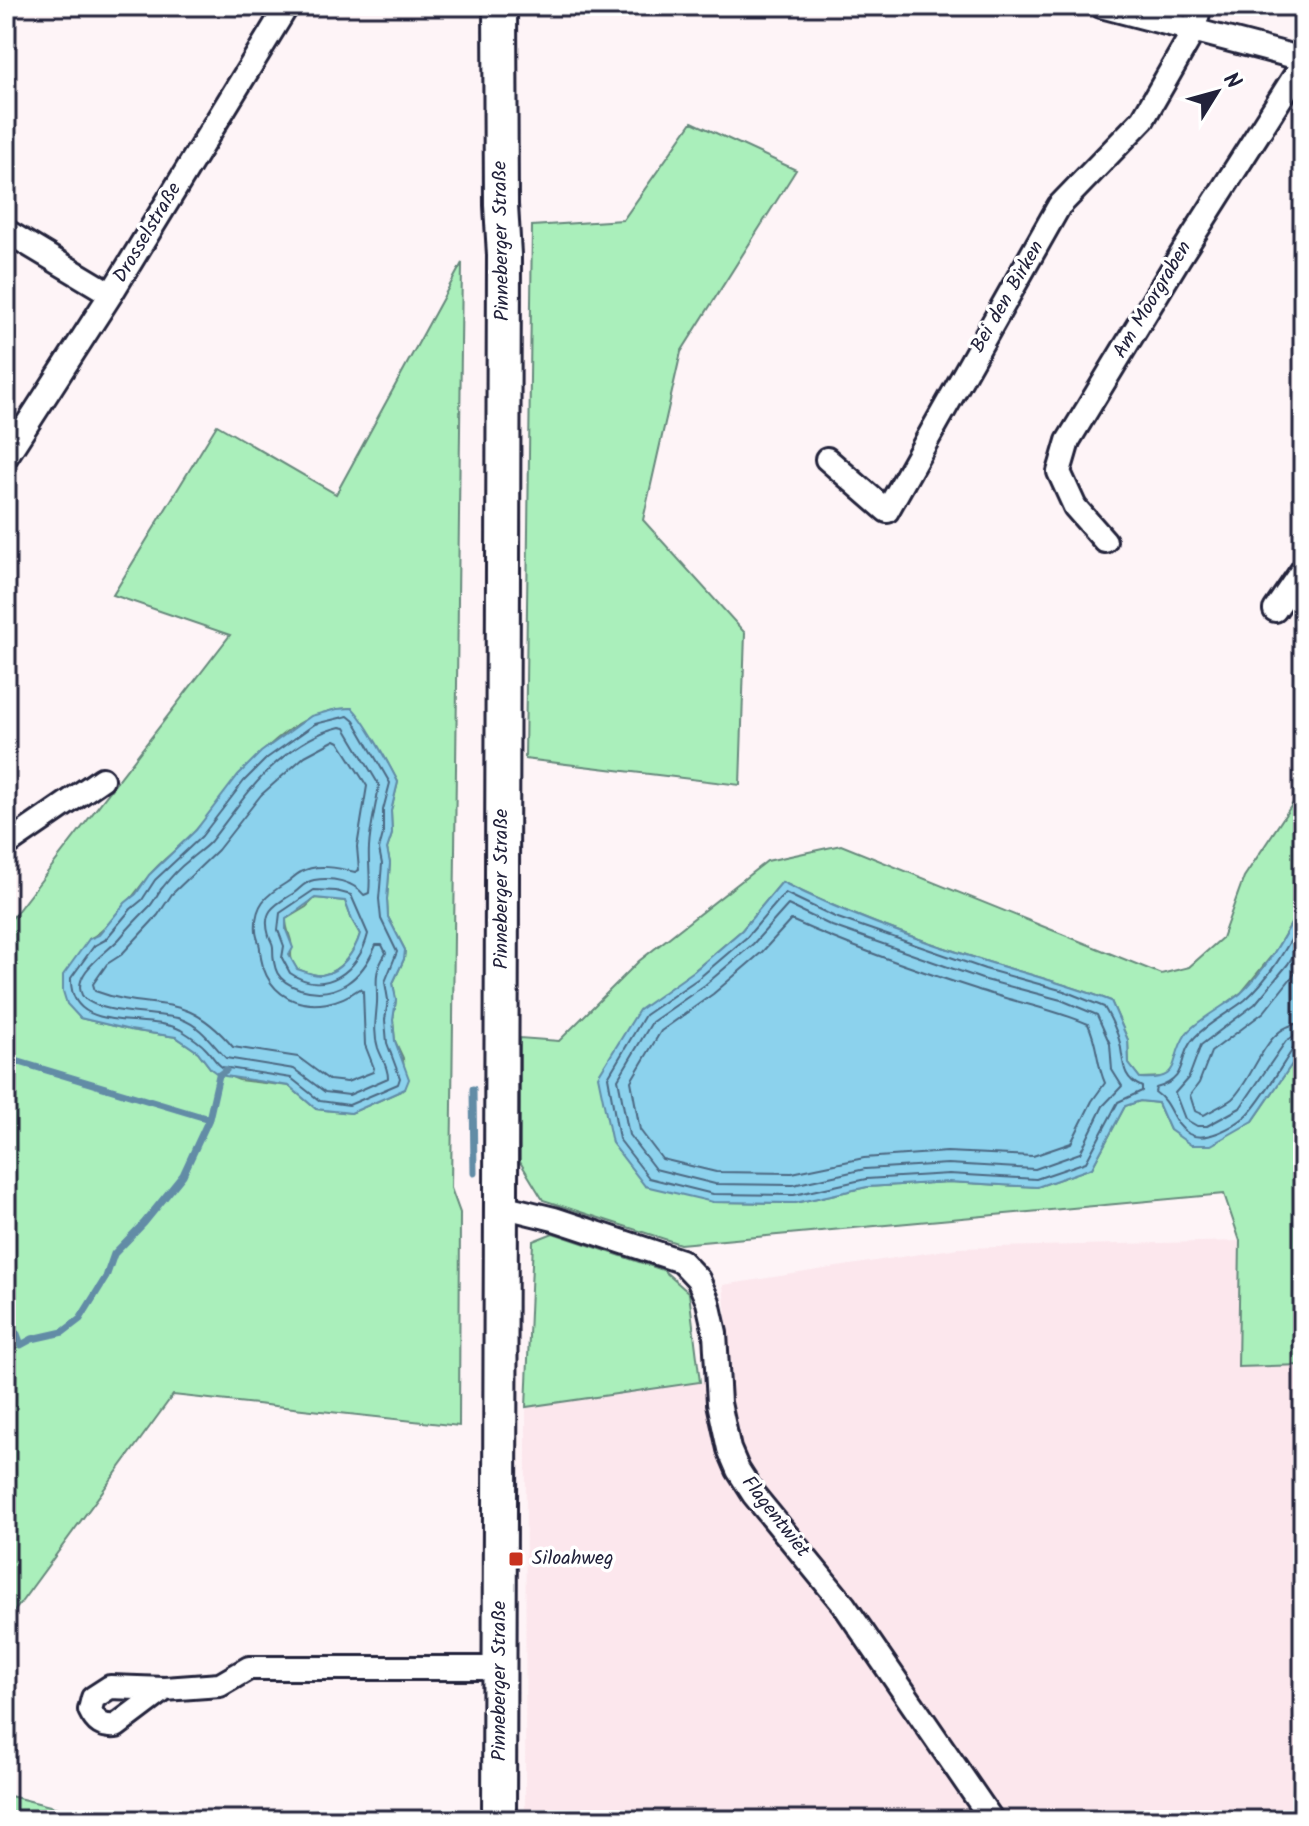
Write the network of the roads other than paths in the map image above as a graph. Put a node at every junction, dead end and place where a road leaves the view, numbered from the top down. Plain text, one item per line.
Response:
1 (287, 6) edge
2 (500, 6) edge
3 (1101, 6) edge
4 (1200, 6) edge
5 (1193, 32) junction
6 (1303, 61) edge
7 (6, 231) edge
8 (111, 294) junction
9 (6, 457) edge
10 (827, 459) dead end
11 (1105, 541) dead end
12 (1303, 569) edge
13 (1275, 610) dead end
14 (102, 779) dead end
15 (6, 845) edge
16 (501, 1214) junction
17 (500, 1668) junction
18 (165, 1689) dead end
19 (499, 1820) edge
20 (992, 1820) edge

1 - 8 street, Drosselstraße
2 - 16 main road, Pinneberger Straße
3 - 5 street
4 - 5 street
5 - 6 street
5 - 10 street, Bei den Birken
6 - 11 street, Am Moorgraben
7 - 8 street
8 - 9 street, Drosselstraße
12 - 13 street
14 - 15 street
16 - 17 main road, Pinneberger Straße
16 - 20 street, Flagentwiet
17 - 18 street
17 - 19 main road, Pinneberger Straße

